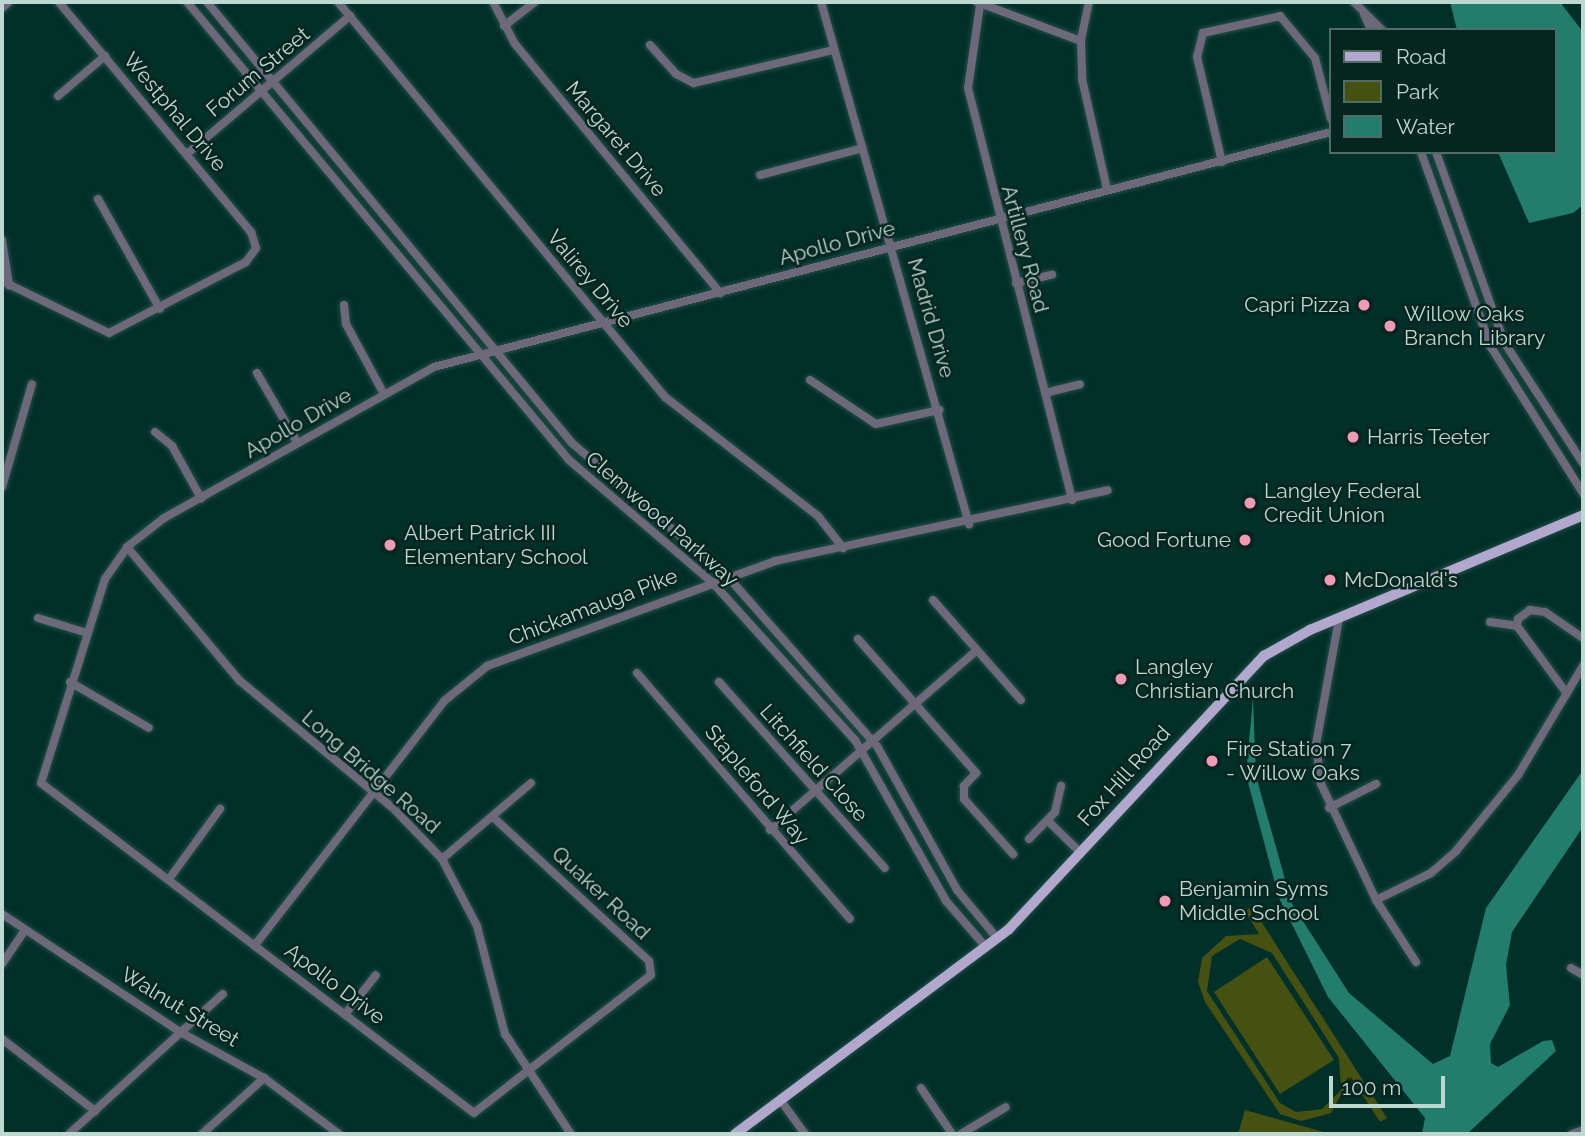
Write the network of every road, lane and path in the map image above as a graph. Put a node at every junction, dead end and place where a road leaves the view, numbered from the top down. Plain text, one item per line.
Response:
1 (9, 2) edge
2 (59, 2) edge
3 (187, 2) edge
4 (207, 2) edge
5 (493, 2) edge
6 (535, 2) edge
7 (821, 2) edge
8 (1089, 2) edge
9 (1354, 2) edge
10 (979, 3) edge
11 (343, 4) edge
12 (2, 8) edge
13 (1364, 14) junction
14 (350, 16) junction
15 (503, 26) junction
16 (1370, 28) edge
17 (1380, 28) edge
18 (1081, 41) junction
19 (650, 45) dead end
20 (834, 50) junction
21 (105, 56) junction
22 (274, 81) junction
23 (263, 91) junction
24 (58, 96) dead end
25 (1330, 115) edge
26 (1330, 132) edge
27 (863, 148) junction
28 (187, 154) junction
29 (1421, 154) edge
30 (1437, 154) edge
31 (1222, 162) junction
32 (760, 175) dead end
33 (1107, 189) junction
34 (98, 199) dead end
35 (998, 218) junction
36 (2, 240) edge
37 (892, 247) junction
38 (1052, 275) dead end
39 (5, 283) edge
40 (1016, 283) junction
41 (720, 293) junction
42 (344, 305) dead end
43 (160, 309) junction
44 (603, 322) junction
45 (498, 350) junction
46 (481, 355) junction
47 (257, 373) dead end
48 (810, 380) dead end
49 (32, 384) dead end
50 (1080, 384) dead end
51 (1045, 393) junction
52 (384, 394) junction
53 (939, 410) junction
54 (155, 432) dead end
55 (297, 442) junction
56 (1583, 463) edge
57 (3, 476) edge
58 (2, 487) edge
59 (1108, 491) dead end
60 (1583, 493) edge
61 (201, 498) junction
62 (1072, 500) junction
63 (1583, 515) edge
64 (969, 523) junction
65 (127, 547) junction
66 (843, 548) junction
67 (727, 577) junction
68 (712, 582) junction
69 (933, 600) dead end
70 (37, 618) dead end
71 (1339, 619) junction
72 (1490, 622) dead end
73 (1517, 625) junction
74 (85, 632) junction
75 (1583, 638) edge
76 (858, 639) dead end
77 (977, 650) junction
78 (1583, 666) edge
79 (637, 673) dead end
80 (70, 682) junction
81 (719, 682) dead end
82 (1565, 691) junction
83 (1021, 700) dead end
84 (914, 704) junction
85 (149, 727) dead end
86 (872, 739) junction
87 (861, 749) junction
88 (531, 782) dead end
89 (1376, 784) dead end
90 (1061, 786) dead end
91 (816, 789) junction
92 (373, 794) junction
93 (1329, 808) junction
94 (220, 809) dead end
95 (494, 818) junction
96 (1048, 821) junction
97 (770, 830) junction
98 (1029, 839) dead end
99 (1081, 853) junction
100 (1013, 854) dead end
101 (442, 859) junction
102 (885, 867) dead end
103 (169, 879) junction
104 (1376, 900) junction
105 (2, 914) edge
106 (850, 919) dead end
107 (25, 930) junction
108 (997, 938) junction
109 (256, 945) junction
110 (986, 947) junction
111 (1416, 961) dead end
112 (2, 964) edge
113 (1571, 968) dead end
114 (376, 975) dead end
115 (1583, 975) edge
116 (223, 994) dead end
117 (346, 1013) junction
118 (182, 1033) junction
119 (2, 1039) edge
120 (525, 1071) junction
121 (264, 1078) junction
122 (921, 1088) dead end
123 (781, 1101) junction
124 (1006, 1107) dead end
125 (94, 1111) junction
126 (1583, 1130) edge
127 (69, 1134) edge
128 (202, 1134) edge
129 (339, 1134) edge
130 (571, 1134) edge
131 (735, 1134) edge
132 (806, 1134) edge
133 (952, 1134) edge
134 (961, 1134) edge
135 (1572, 1134) edge

1 - 12 street
2 - 21 street, Westphal Drive
3 - 23 street, Clemwood Parkway
4 - 22 street, Clemwood Parkway
5 - 15 street, Margaret Drive
6 - 15 street
7 - 20 street, Madrid Drive
8 - 18 street
9 - 13 street
10 - 18 street
10 - 35 street, Artillery Road
11 - 14 street, Valirey Drive
13 - 16 street
13 - 17 street
14 - 22 street, Forum Street
14 - 44 street, Valirey Drive
15 - 41 street, Margaret Drive
18 - 33 street
19 - 20 street
20 - 27 street, Madrid Drive
21 - 24 street
21 - 28 street, Westphal Drive
22 - 23 street, Forum Street
22 - 45 street, Clemwood Parkway
23 - 28 street, Forum Street
23 - 46 street, Clemwood Parkway
25 - 31 street
26 - 31 street, Apollo Drive
27 - 32 street
27 - 37 street, Madrid Drive
28 - 43 street, Westphal Drive
29 - 60 street
30 - 56 street
31 - 33 street, Apollo Drive
33 - 35 street, Apollo Drive
34 - 43 street
35 - 37 street, Apollo Drive
35 - 40 street, Artillery Road
36 - 39 street
37 - 41 street, Apollo Drive
37 - 53 street, Madrid Drive
38 - 40 street
39 - 43 street
40 - 51 street, Artillery Road
41 - 44 street, Apollo Drive
42 - 52 street
44 - 45 street, Apollo Drive
44 - 66 street, Valirey Drive
45 - 46 street, Apollo Drive
45 - 67 street, Clemwood Parkway
46 - 52 street, Apollo Drive
46 - 68 street, Clemwood Parkway
47 - 55 street
48 - 53 street
49 - 57 street
50 - 51 street
51 - 62 street, Artillery Road
52 - 55 street, Apollo Drive
53 - 64 street, Madrid Drive
54 - 61 street
55 - 61 street, Apollo Drive
57 - 58 street
59 - 62 street, Chickamauga Pike
61 - 65 street, Apollo Drive
62 - 64 street, Chickamauga Pike
63 - 71 main road, Fox Hill Road
64 - 66 street, Chickamauga Pike
65 - 74 street, Apollo Drive
65 - 92 street, Long Bridge Road
66 - 67 street, Chickamauga Pike
67 - 68 street, Chickamauga Pike
67 - 86 street, Clemwood Parkway
68 - 87 street, Clemwood Parkway
68 - 92 street, Chickamauga Pike
69 - 77 street
70 - 74 street
71 - 93 street
71 - 99 main road, Fox Hill Road
72 - 73 street
73 - 75 street
73 - 82 street
74 - 80 street, Apollo Drive
76 - 84 street
77 - 83 street
77 - 84 street
78 - 82 street
79 - 97 street, Stapleford Way
80 - 85 street
80 - 103 street, Apollo Drive
81 - 91 street, Litchfield Close
82 - 104 street
84 - 86 street
84 - 100 street
86 - 87 street
86 - 108 street, Clemwood Parkway
87 - 91 street
87 - 110 street, Clemwood Parkway
88 - 95 street
89 - 93 street
90 - 96 street
91 - 97 street
91 - 102 street, Litchfield Close
92 - 101 street, Long Bridge Road
92 - 109 street, Chickamauga Pike
93 - 104 street
94 - 103 street
95 - 101 street
95 - 120 street, Quaker Road
96 - 98 street
96 - 99 street
97 - 106 street, Stapleford Way
99 - 108 main road, Fox Hill Road
101 - 120 street, Long Bridge Road
103 - 109 street, Apollo Drive
104 - 111 street
105 - 107 street, Walnut Street
107 - 112 street
107 - 118 street, Walnut Street
108 - 110 main road, Fox Hill Road
109 - 117 street, Apollo Drive
110 - 123 main road, Fox Hill Road
113 - 115 street
114 - 117 street
116 - 118 street
117 - 120 street, Apollo Drive
118 - 121 street, Walnut Street
118 - 125 street
119 - 125 street
120 - 130 street, Long Bridge Road
121 - 128 street
121 - 129 street, Walnut Street
122 - 133 street
123 - 131 main road, Fox Hill Road
123 - 132 street
124 - 134 street
125 - 127 street
126 - 135 street

